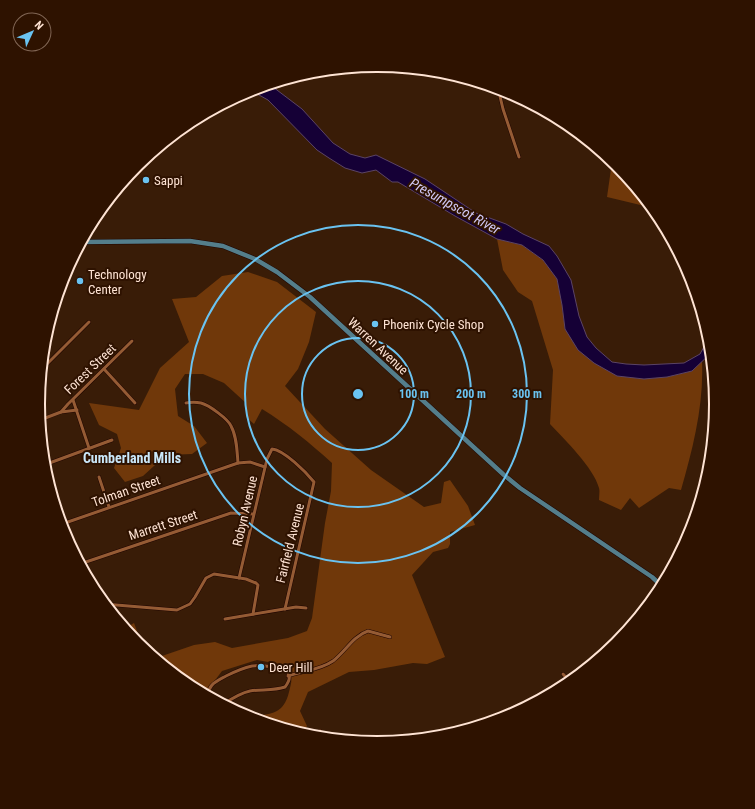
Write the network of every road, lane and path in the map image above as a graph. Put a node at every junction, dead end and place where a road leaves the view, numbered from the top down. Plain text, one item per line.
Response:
1 (500, 95) edge
2 (519, 157) dead end
3 (88, 242) edge
4 (89, 322) dead end
5 (132, 341) dead end
6 (48, 363) edge
7 (104, 369) junction
8 (73, 400) junction
9 (135, 403) dead end
10 (186, 403) dead end
11 (77, 410) junction
12 (61, 412) junction
13 (46, 418) edge
14 (112, 440) dead end
15 (89, 448) junction
16 (50, 462) edge
17 (238, 463) junction
18 (265, 467) junction
19 (98, 477) dead end
20 (314, 482) joint
21 (109, 507) junction
22 (253, 514) junction
23 (67, 522) edge
24 (85, 562) edge
25 (239, 578) junction
26 (658, 582) edge
27 (112, 605) edge
28 (306, 608) dead end
29 (285, 609) junction
30 (253, 614) junction
31 (225, 619) dead end
32 (390, 637) dead end
33 (564, 674) dead end
34 (288, 676) junction
35 (567, 678) edge
36 (208, 690) edge
37 (228, 702) edge

1 - 2 street
3 - 26 main road, Warren Avenue
4 - 6 street
5 - 7 street, Forest Street
7 - 8 street, Forest Street
7 - 9 street
8 - 11 street
8 - 12 street, Forest Street
10 - 17 street
11 - 12 street
11 - 15 street
12 - 13 street, Forest Street
14 - 15 street
15 - 16 street
17 - 18 street
17 - 21 street, Tolman Street
18 - 20 street, Robyn Avenue
18 - 22 street, Robyn Avenue
19 - 21 street
20 - 29 street, Fairfield Avenue
21 - 23 street, Tolman Street
22 - 24 street, Marrett Street
22 - 25 street, Robyn Avenue
25 - 27 street
25 - 30 street
28 - 29 street
29 - 30 street
30 - 31 street
32 - 34 street
33 - 35 street
34 - 36 street
34 - 37 street

